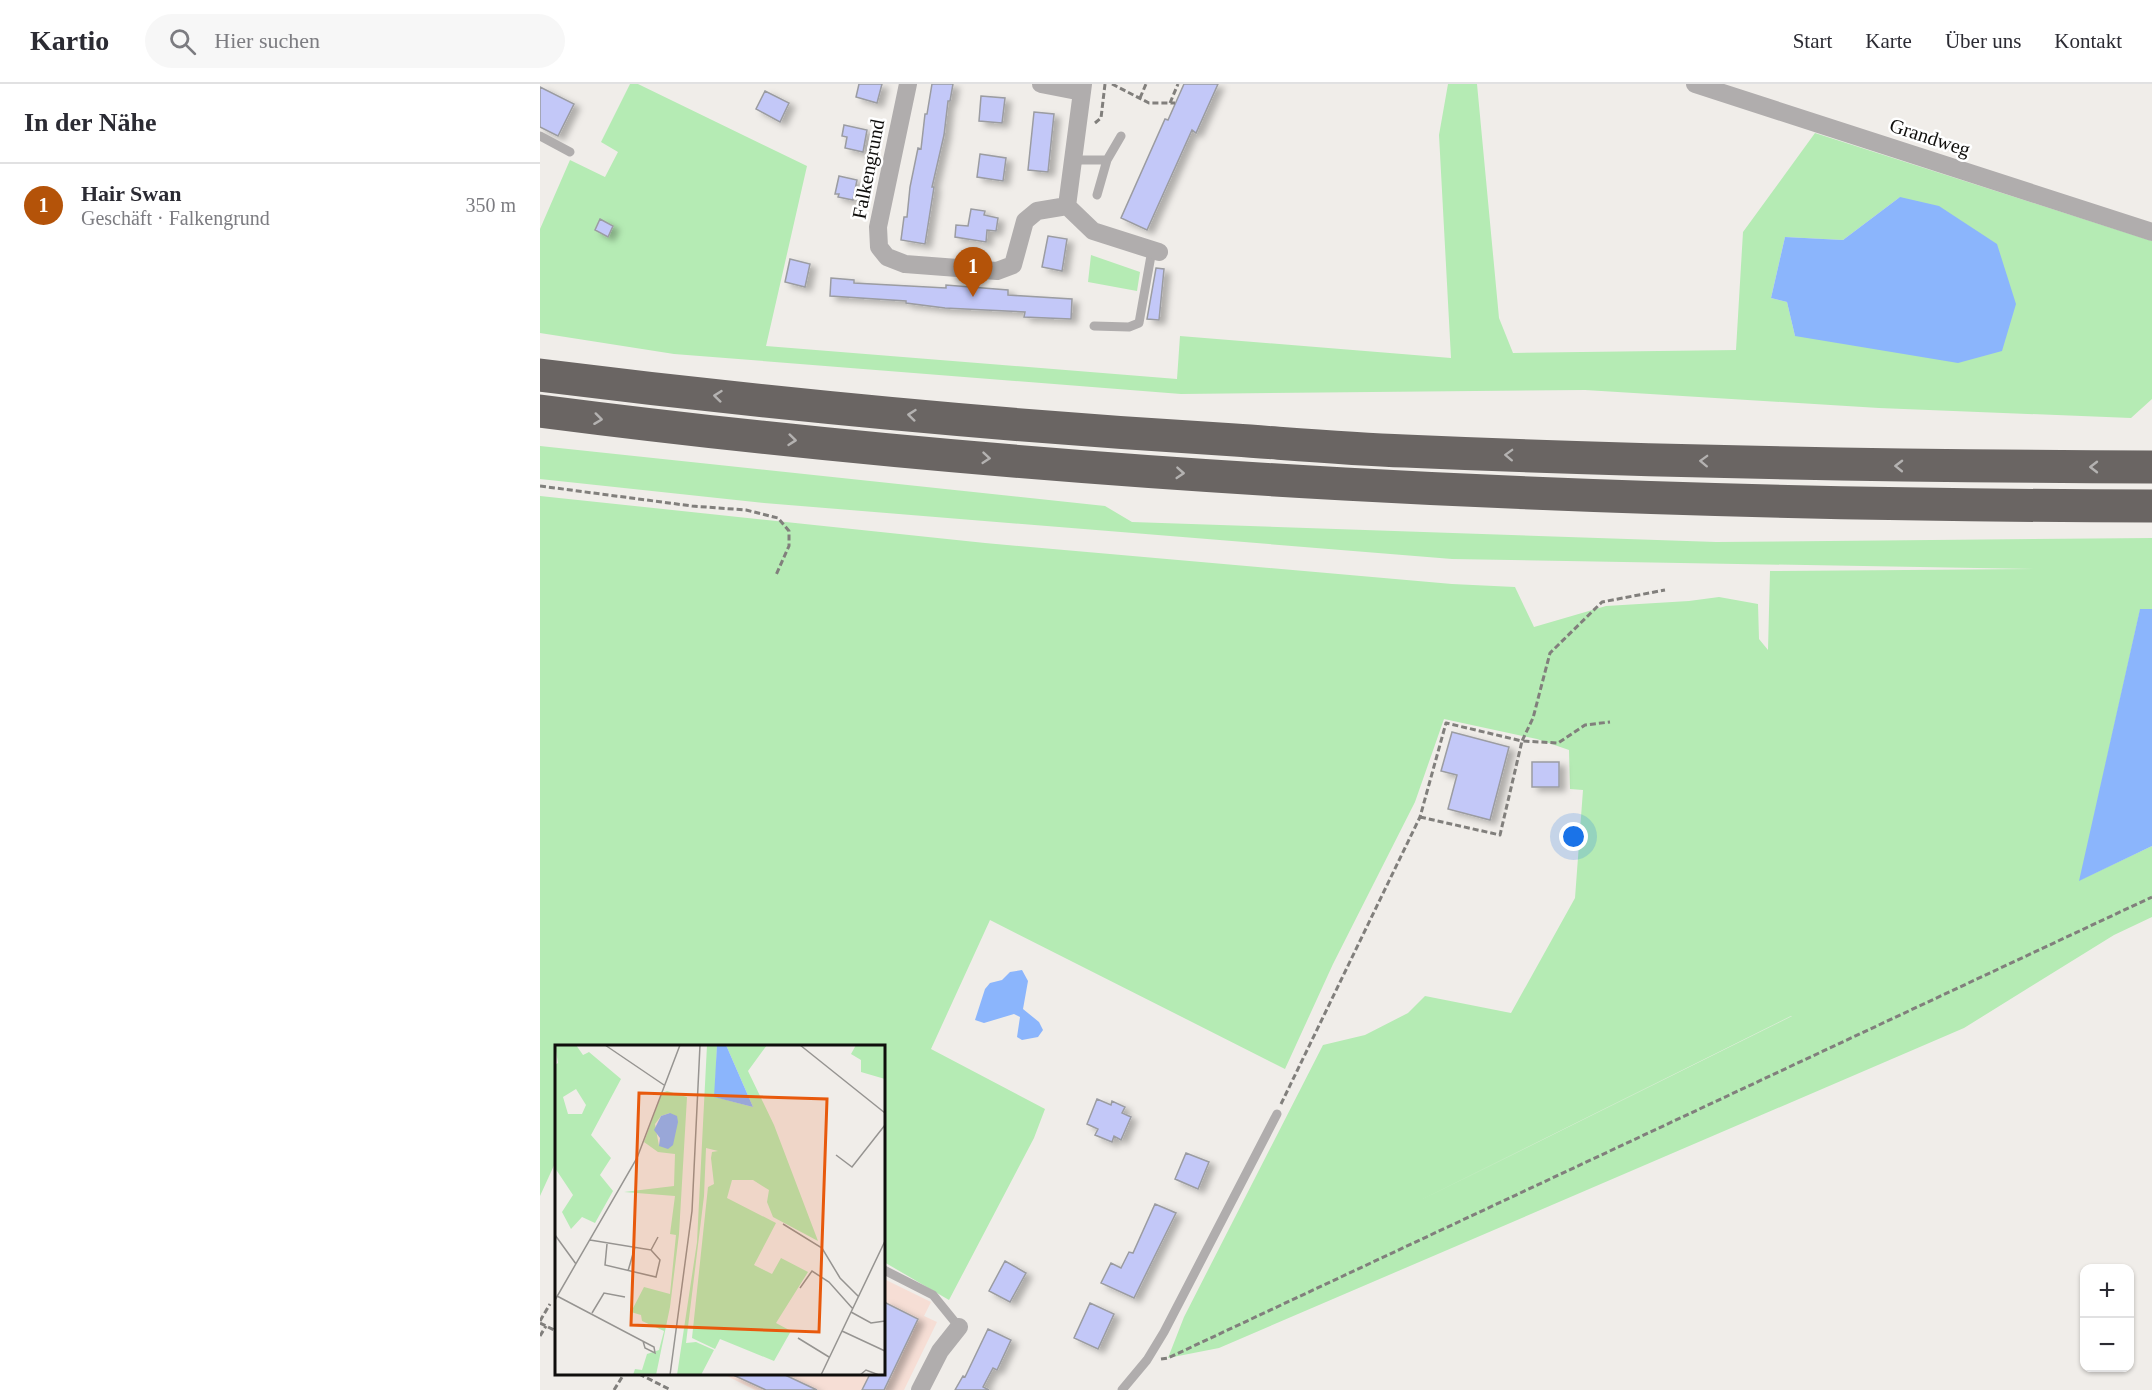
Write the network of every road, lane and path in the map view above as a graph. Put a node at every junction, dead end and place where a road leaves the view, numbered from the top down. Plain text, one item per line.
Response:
1 (909, 84) edge
2 (1041, 84) edge
3 (1112, 84) edge
4 (1146, 84) edge
5 (1178, 84) edge
6 (1695, 84) edge
7 (1082, 88) edge
8 (1140, 98) junction
9 (1170, 103) junction
10 (1175, 103) dead end
11 (540, 136) edge
12 (1121, 136) dead end
13 (570, 152) dead end
14 (1073, 160) junction
15 (1107, 160) junction
16 (1097, 195) dead end
17 (1067, 206) junction
18 (2152, 232) edge
19 (1156, 251) joint
20 (1094, 326) dead end
21 (540, 375) edge
22 (540, 411) edge
23 (2152, 467) edge
24 (540, 486) edge
25 (2152, 506) edge
26 (776, 575) dead end
27 (1665, 590) dead end
28 (1610, 722) dead end
29 (1522, 741) junction
30 (1420, 817) junction
31 (2152, 897) edge
32 (1277, 1114) joint
33 (885, 1271) edge
34 (550, 1304) dead end
35 (540, 1322) edge
36 (546, 1326) junction
37 (959, 1327) joint
38 (555, 1330) edge
39 (540, 1336) edge
40 (1147, 1360) junction
41 (623, 1375) edge
42 (641, 1375) edge
43 (614, 1390) edge
44 (671, 1390) edge
45 (920, 1390) edge
46 (1122, 1390) edge

1 - 17 street, Falkengrund
2 - 7 street
3 - 8 path
4 - 8 path
5 - 9 path
6 - 18 street, Grandweg
7 - 14 street
8 - 9 path
9 - 10 path
11 - 13 lane
12 - 15 lane
14 - 15 lane
14 - 17 street
15 - 16 lane
17 - 19 street
19 - 20 lane
23 -> 21 highway
22 -> 25 highway
24 - 26 path
27 - 29 path
28 - 29 path
29 - 30 path
29 - 30 path
30 - 32 path
31 - 40 path
32 - 40 lane
33 - 37 lane
34 - 35 path
35 - 36 path
36 - 38 path
36 - 39 path
37 - 45 street
40 - 46 lane
41 - 43 path
42 - 44 path

